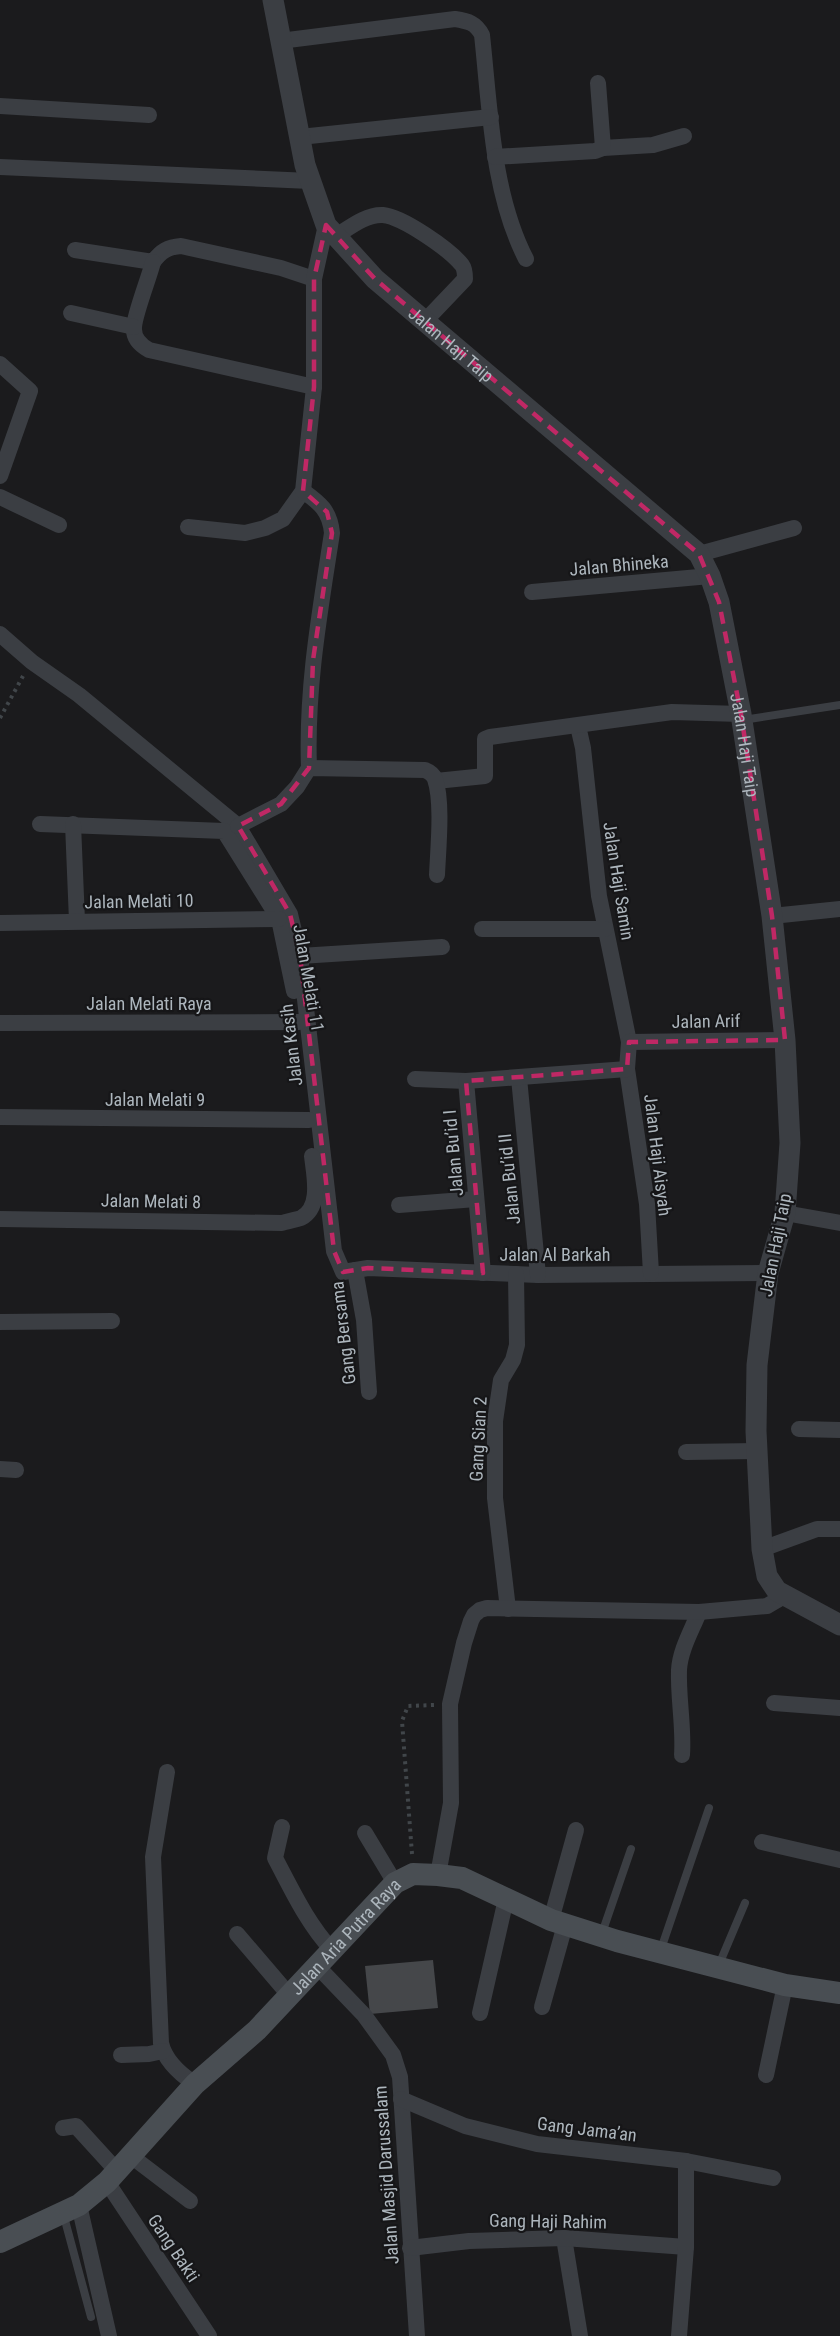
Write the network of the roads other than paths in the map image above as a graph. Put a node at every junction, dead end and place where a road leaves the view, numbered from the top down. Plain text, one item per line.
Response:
1 (273, 0) edge
2 (280, 41) junction
3 (598, 83) dead end
4 (0, 106) edge
5 (149, 115) dead end
6 (491, 117) junction
7 (684, 136) dead end
8 (300, 137) junction
9 (603, 148) junction
10 (495, 157) junction
11 (0, 167) edge
12 (310, 181) junction
13 (331, 231) junction
14 (75, 250) dead end
15 (526, 259) dead end
16 (153, 262) junction
17 (314, 279) junction
18 (71, 313) dead end
19 (424, 321) junction
20 (134, 327) junction
21 (0, 364) edge
22 (314, 387) junction
23 (0, 476) edge
24 (303, 490) junction
25 (0, 497) edge
26 (59, 525) dead end
27 (188, 527) dead end
28 (794, 528) dead end
29 (699, 554) junction
30 (710, 576) junction
31 (532, 592) dead end
32 (0, 634) edge
33 (840, 705) edge
34 (742, 717) junction
35 (578, 726) junction
36 (309, 768) junction
37 (436, 781) junction
38 (40, 824) dead end
39 (73, 824) junction
40 (238, 826) junction
41 (437, 875) dead end
42 (840, 909) edge
43 (772, 916) junction
44 (279, 919) junction
45 (77, 921) junction
46 (0, 923) edge
47 (482, 929) dead end
48 (605, 929) junction
49 (442, 946) dead end
50 (300, 956) junction
51 (298, 1022) junction
52 (0, 1023) edge
53 (785, 1040) junction
54 (629, 1042) junction
55 (627, 1069) junction
56 (519, 1078) junction
57 (415, 1079) dead end
58 (466, 1081) junction
59 (0, 1118) edge
60 (309, 1120) junction
61 (476, 1199) junction
62 (399, 1204) dead end
63 (785, 1213) junction
64 (302, 1217) joint
65 (0, 1219) edge
66 (840, 1223) edge
67 (349, 1271) junction
68 (483, 1273) junction
69 (651, 1273) junction
70 (768, 1273) junction
71 (516, 1274) junction
72 (538, 1275) junction
73 (0, 1322) edge
74 (112, 1322) dead end
75 (369, 1392) dead end
76 (799, 1429) dead end
77 (840, 1431) edge
78 (757, 1451) junction
79 (686, 1452) dead end
80 (840, 1529) edge
81 (762, 1549) junction
82 (784, 1596) junction
83 (508, 1609) junction
84 (699, 1612) junction
85 (840, 1626) edge
86 (774, 1703) dead end
87 (840, 1708) edge
88 (682, 1755) dead end
89 (167, 1772) dead end
90 (709, 1808) dead end
91 (282, 1827) dead end
92 (576, 1830) dead end
93 (365, 1833) dead end
94 (762, 1842) dead end
95 (632, 1849) dead end
96 (840, 1860) edge
97 (438, 1875) junction
98 (404, 1879) junction
99 (506, 1899) junction
100 (745, 1903) dead end
101 (558, 1922) junction
102 (237, 1934) dead end
103 (601, 1936) junction
104 (660, 1952) junction
105 (325, 1959) junction
106 (718, 1968) junction
107 (785, 1985) junction
108 (840, 1993) edge
109 (290, 1996) junction
110 (543, 2007) dead end
111 (480, 2013) dead end
112 (163, 2051) junction
113 (121, 2055) dead end
114 (766, 2075) dead end
115 (195, 2084) junction
116 (401, 2099) junction
117 (63, 2128) dead end
118 (686, 2162) junction
119 (118, 2169) junction
120 (773, 2178) dead end
121 (190, 2201) dead end
122 (71, 2209) junction
123 (564, 2238) junction
124 (0, 2242) edge
125 (686, 2247) junction
126 (410, 2248) junction
127 (91, 2317) dead end
128 (109, 2336) edge
129 (209, 2336) edge
130 (417, 2336) edge
131 (580, 2336) edge
132 (679, 2336) edge

1 - 2 street, Jalan Haji Taip
2 - 6 street
2 - 8 street, Jalan Haji Taip
3 - 9 street
4 - 5 street
6 - 8 street
6 - 10 street
7 - 9 street
8 - 12 street, Jalan Haji Taip
9 - 10 street
10 - 15 street
11 - 12 street
12 - 13 street, Jalan Haji Taip
13 - 17 street
13 - 19 street, Jalan Haji Taip
13 - 19 street
14 - 16 street
16 - 17 street
16 - 20 street
17 - 22 street
18 - 20 street
19 - 29 street, Jalan Haji Taip
20 - 22 street
21 - 23 street
22 - 24 street
24 - 27 street
24 - 36 street
25 - 26 street
28 - 29 street
29 - 30 street, Jalan Haji Taip
30 - 31 street, Jalan Bhineka
30 - 34 street, Jalan Haji Taip
32 - 40 street, Jalan Kasih
33 - 34 lane
34 - 35 street
34 - 43 street, Jalan Haji Taip
35 - 37 street
35 - 48 street, Jalan Haji Samin
36 - 37 street
36 - 40 street
37 - 41 street
38 - 39 street, Jalan Melati 11
39 - 44 street, Jalan Melati 11
39 - 45 street
40 - 50 street, Jalan Kasih
42 - 43 street
43 - 53 street, Jalan Haji Taip
44 - 45 street, Jalan Melati 10
44 - 51 street, Jalan Melati 11
45 - 46 street, Jalan Melati 10
47 - 48 street
48 - 54 street, Jalan Haji Samin
49 - 50 street
50 - 67 street, Jalan Kasih
51 - 52 street, Jalan Melati Raya
51 - 60 street, Jalan Melati 11
53 - 54 street, Jalan Arif
53 - 63 street, Jalan Haji Taip
54 - 55 street, Jalan Haji Aisyah
55 - 56 street
55 - 69 street, Jalan Haji Aisyah
56 - 58 street
56 - 72 street, Jalan Bu’id II
57 - 58 street
58 - 61 street, Jalan Bu’id I
59 - 60 street, Jalan Melati 9
60 - 64 street, Jalan Melati 11
61 - 62 street
61 - 68 street, Jalan Bu’id I
63 - 66 street
63 - 70 street, Jalan Haji Taip
64 - 65 street, Jalan Melati 8
67 - 68 street, Jalan Al Barkah
67 - 75 street, Gang Bersama
68 - 71 street, Jalan Al Barkah
69 - 70 street, Jalan Al Barkah
69 - 72 street, Jalan Al Barkah
70 - 78 street, Jalan Haji Taip
71 - 72 street, Jalan Al Barkah
71 - 83 street, Gang Sian 2
73 - 74 street
76 - 77 street
78 - 79 street
78 - 81 street, Jalan Haji Taip
80 - 81 street
81 - 82 street, Jalan Haji Taip
82 - 84 street
82 - 85 street, Jalan Haji Taip
83 - 84 street
83 - 97 street
84 - 88 street
86 - 87 street
89 - 112 street
90 - 104 lane
91 - 105 street, Jalan Masjid Darussalam
92 - 101 street
93 - 98 street
94 - 96 street
95 - 103 lane
97 - 98 main road, Jalan Aria Putra Raya
97 - 99 main road, Jalan Aria Putra Raya
98 - 105 main road, Jalan Aria Putra Raya
99 - 101 main road, Jalan Aria Putra Raya
99 - 111 street
100 - 106 lane
101 - 103 main road, Jalan Aria Putra Raya
101 - 110 street
102 - 109 street
103 - 104 main road, Jalan Aria Putra Raya
104 - 106 main road, Jalan Aria Putra Raya
105 - 109 main road, Jalan Aria Putra Raya
105 - 116 street, Jalan Masjid Darussalam
106 - 107 main road, Jalan Aria Putra Raya
107 - 108 main road, Jalan Aria Putra Raya
107 - 114 street
109 - 115 main road, Jalan Aria Putra Raya
112 - 113 street
112 - 115 street
115 - 119 main road, Jalan Aria Putra Raya
116 - 118 street, Gang Jama’an
116 - 126 street, Jalan Masjid Darussalam
117 - 119 street
118 - 120 street, Gang Jama’an
118 - 125 street
119 - 121 street
119 - 122 main road, Jalan Aria Putra Raya
119 - 129 street, Gang Bakti
122 - 124 main road, Jalan Aria Putra Raya
122 - 127 lane
122 - 128 street
123 - 125 street, Gang Haji Rahim
123 - 126 street, Gang Haji Rahim
123 - 131 street
125 - 132 street
126 - 130 street, Jalan Masjid Darussalam

